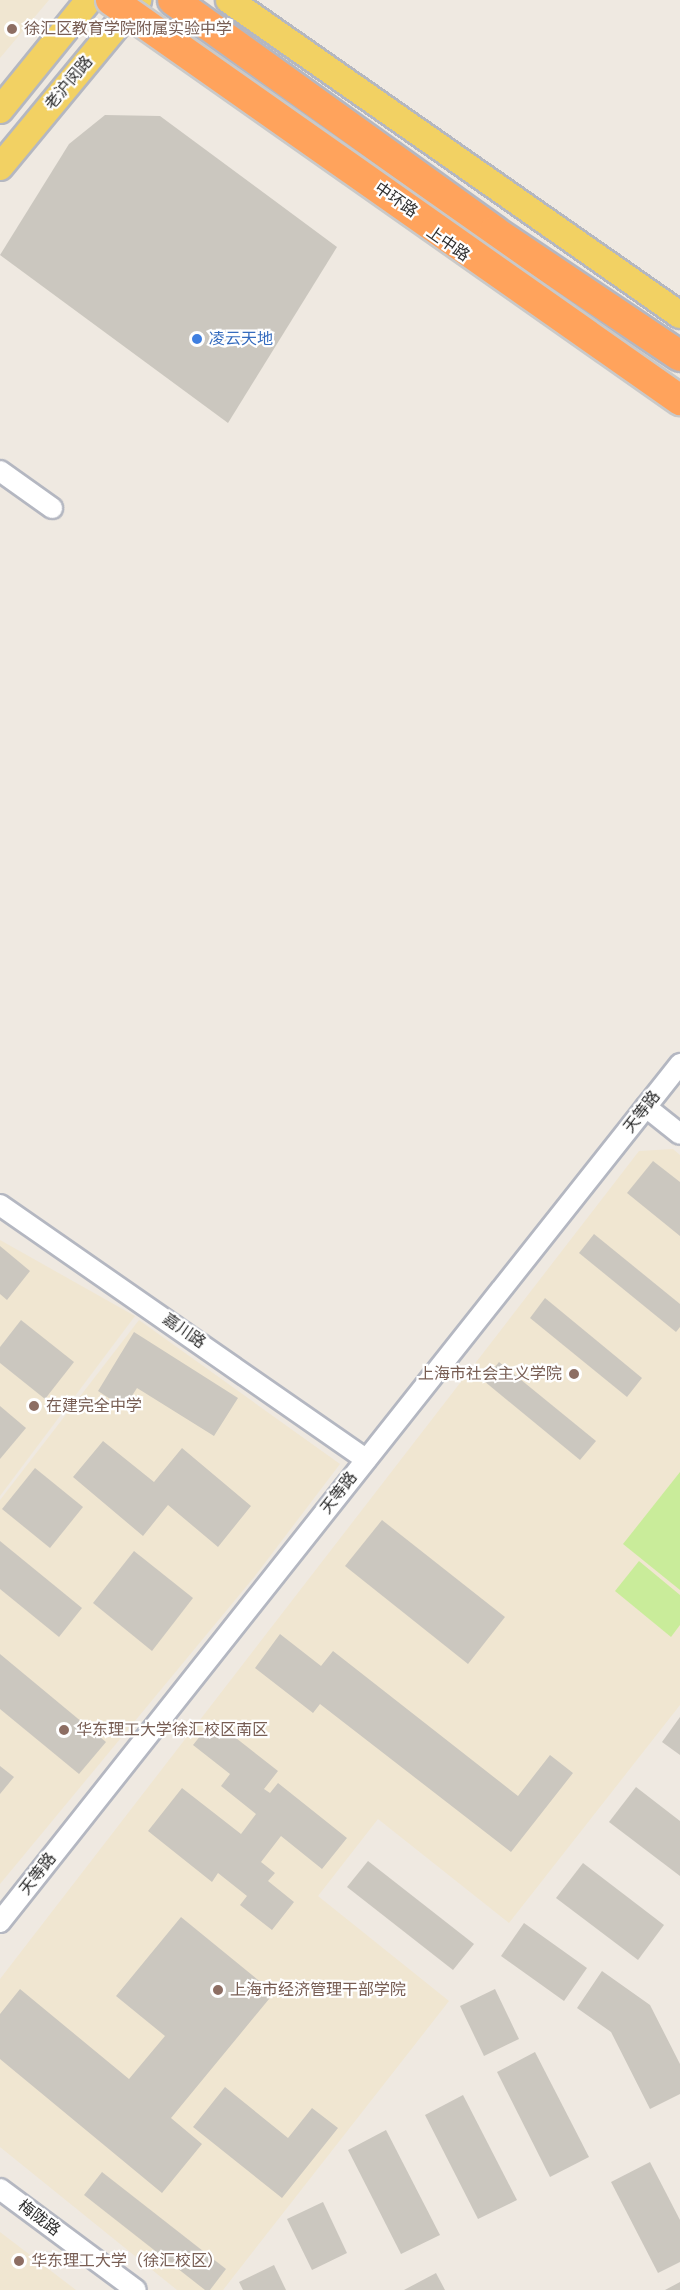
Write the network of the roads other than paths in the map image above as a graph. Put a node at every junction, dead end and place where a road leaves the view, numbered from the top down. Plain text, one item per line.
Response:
1 (89, 0) edge
2 (98, 0) edge
3 (173, 0) edge
4 (229, 0) edge
5 (124, 6) edge
6 (0, 110) edge
7 (0, 167) edge
8 (680, 315) edge
9 (680, 356) edge
10 (680, 400) edge
11 (680, 408) edge
12 (0, 471) edge
13 (52, 508) dead end
14 (680, 1064) edge
15 (646, 1107) junction
16 (680, 1134) edge
17 (0, 1205) edge
18 (366, 1459) junction
19 (0, 1922) edge
20 (0, 2189) edge
21 (136, 2290) edge

1 - 6 main road
2 - 5 main road, 上中路
3 - 9 highway, 中环路
4 - 8 main road
5 - 7 main road, 老沪闵路
5 - 10 highway, 中环路, bridge
5 - 11 main road, 上中路
12 - 13 street
14 - 15 street, 天等路
15 - 16 street
15 - 18 street, 天等路
17 - 18 street, 嘉川路
18 - 19 street, 天等路
20 - 21 street, 梅陇路

